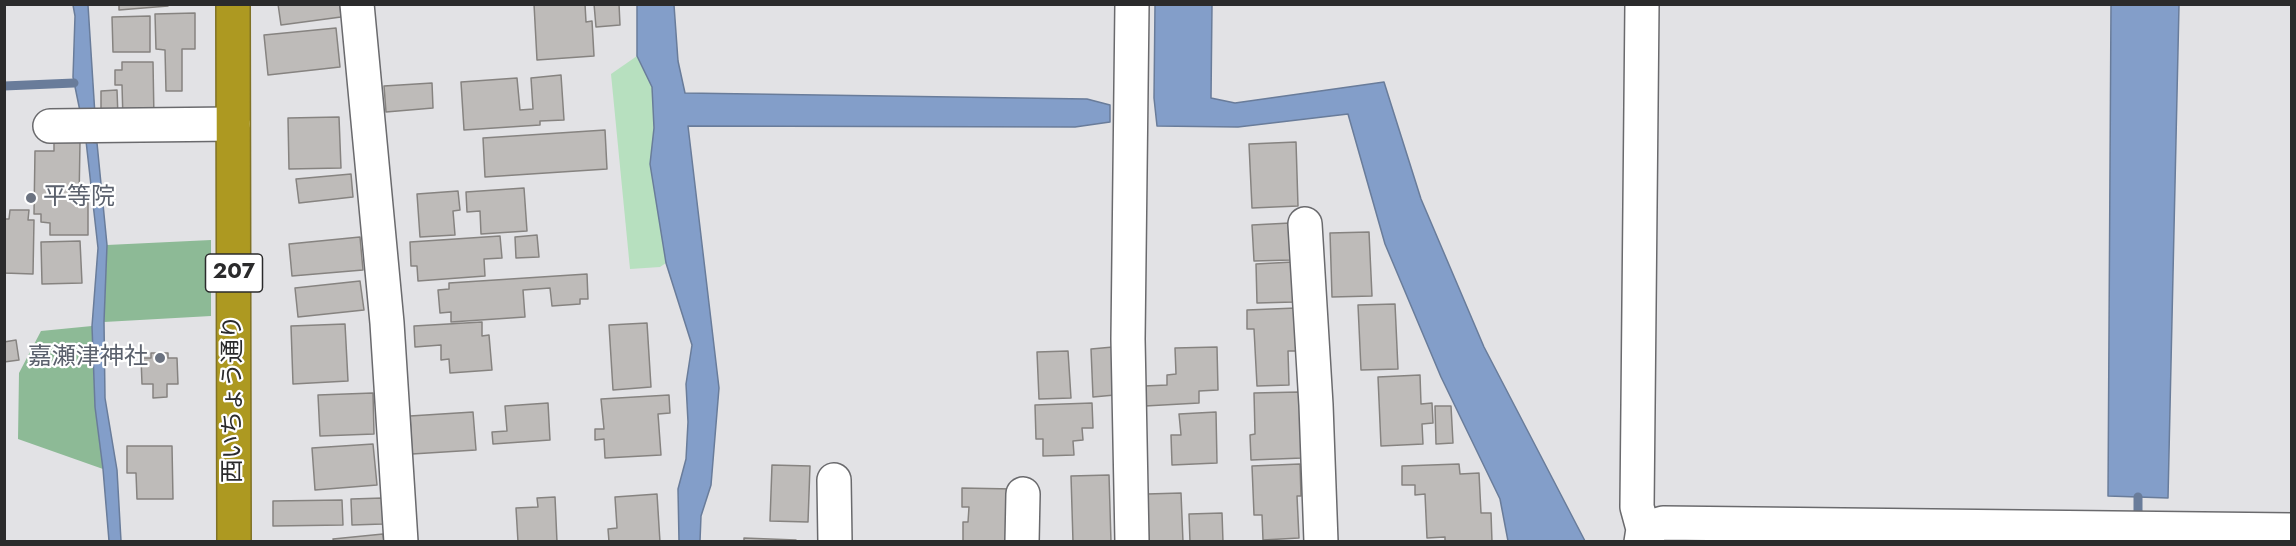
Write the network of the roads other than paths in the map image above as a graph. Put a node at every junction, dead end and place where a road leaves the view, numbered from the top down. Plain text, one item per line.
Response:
1 (233, 4) edge
2 (357, 4) edge
3 (1132, 4) edge
4 (1642, 4) edge
5 (233, 124) junction
6 (50, 126) dead end
7 (1305, 224) dead end
8 (834, 480) dead end
9 (1023, 494) dead end
10 (2292, 530) edge
11 (1642, 535) edge
12 (234, 542) edge
13 (401, 542) edge
14 (835, 542) edge
15 (1022, 542) edge
16 (1132, 542) edge
17 (1321, 542) edge

1 - 5 highway, 西いちょう通り / 207
2 - 13 street
3 - 16 street
4 - 11 street
5 - 6 street
5 - 12 highway, 西いちょう通り / 207
7 - 17 street
8 - 14 street
9 - 15 street
10 - 11 street

